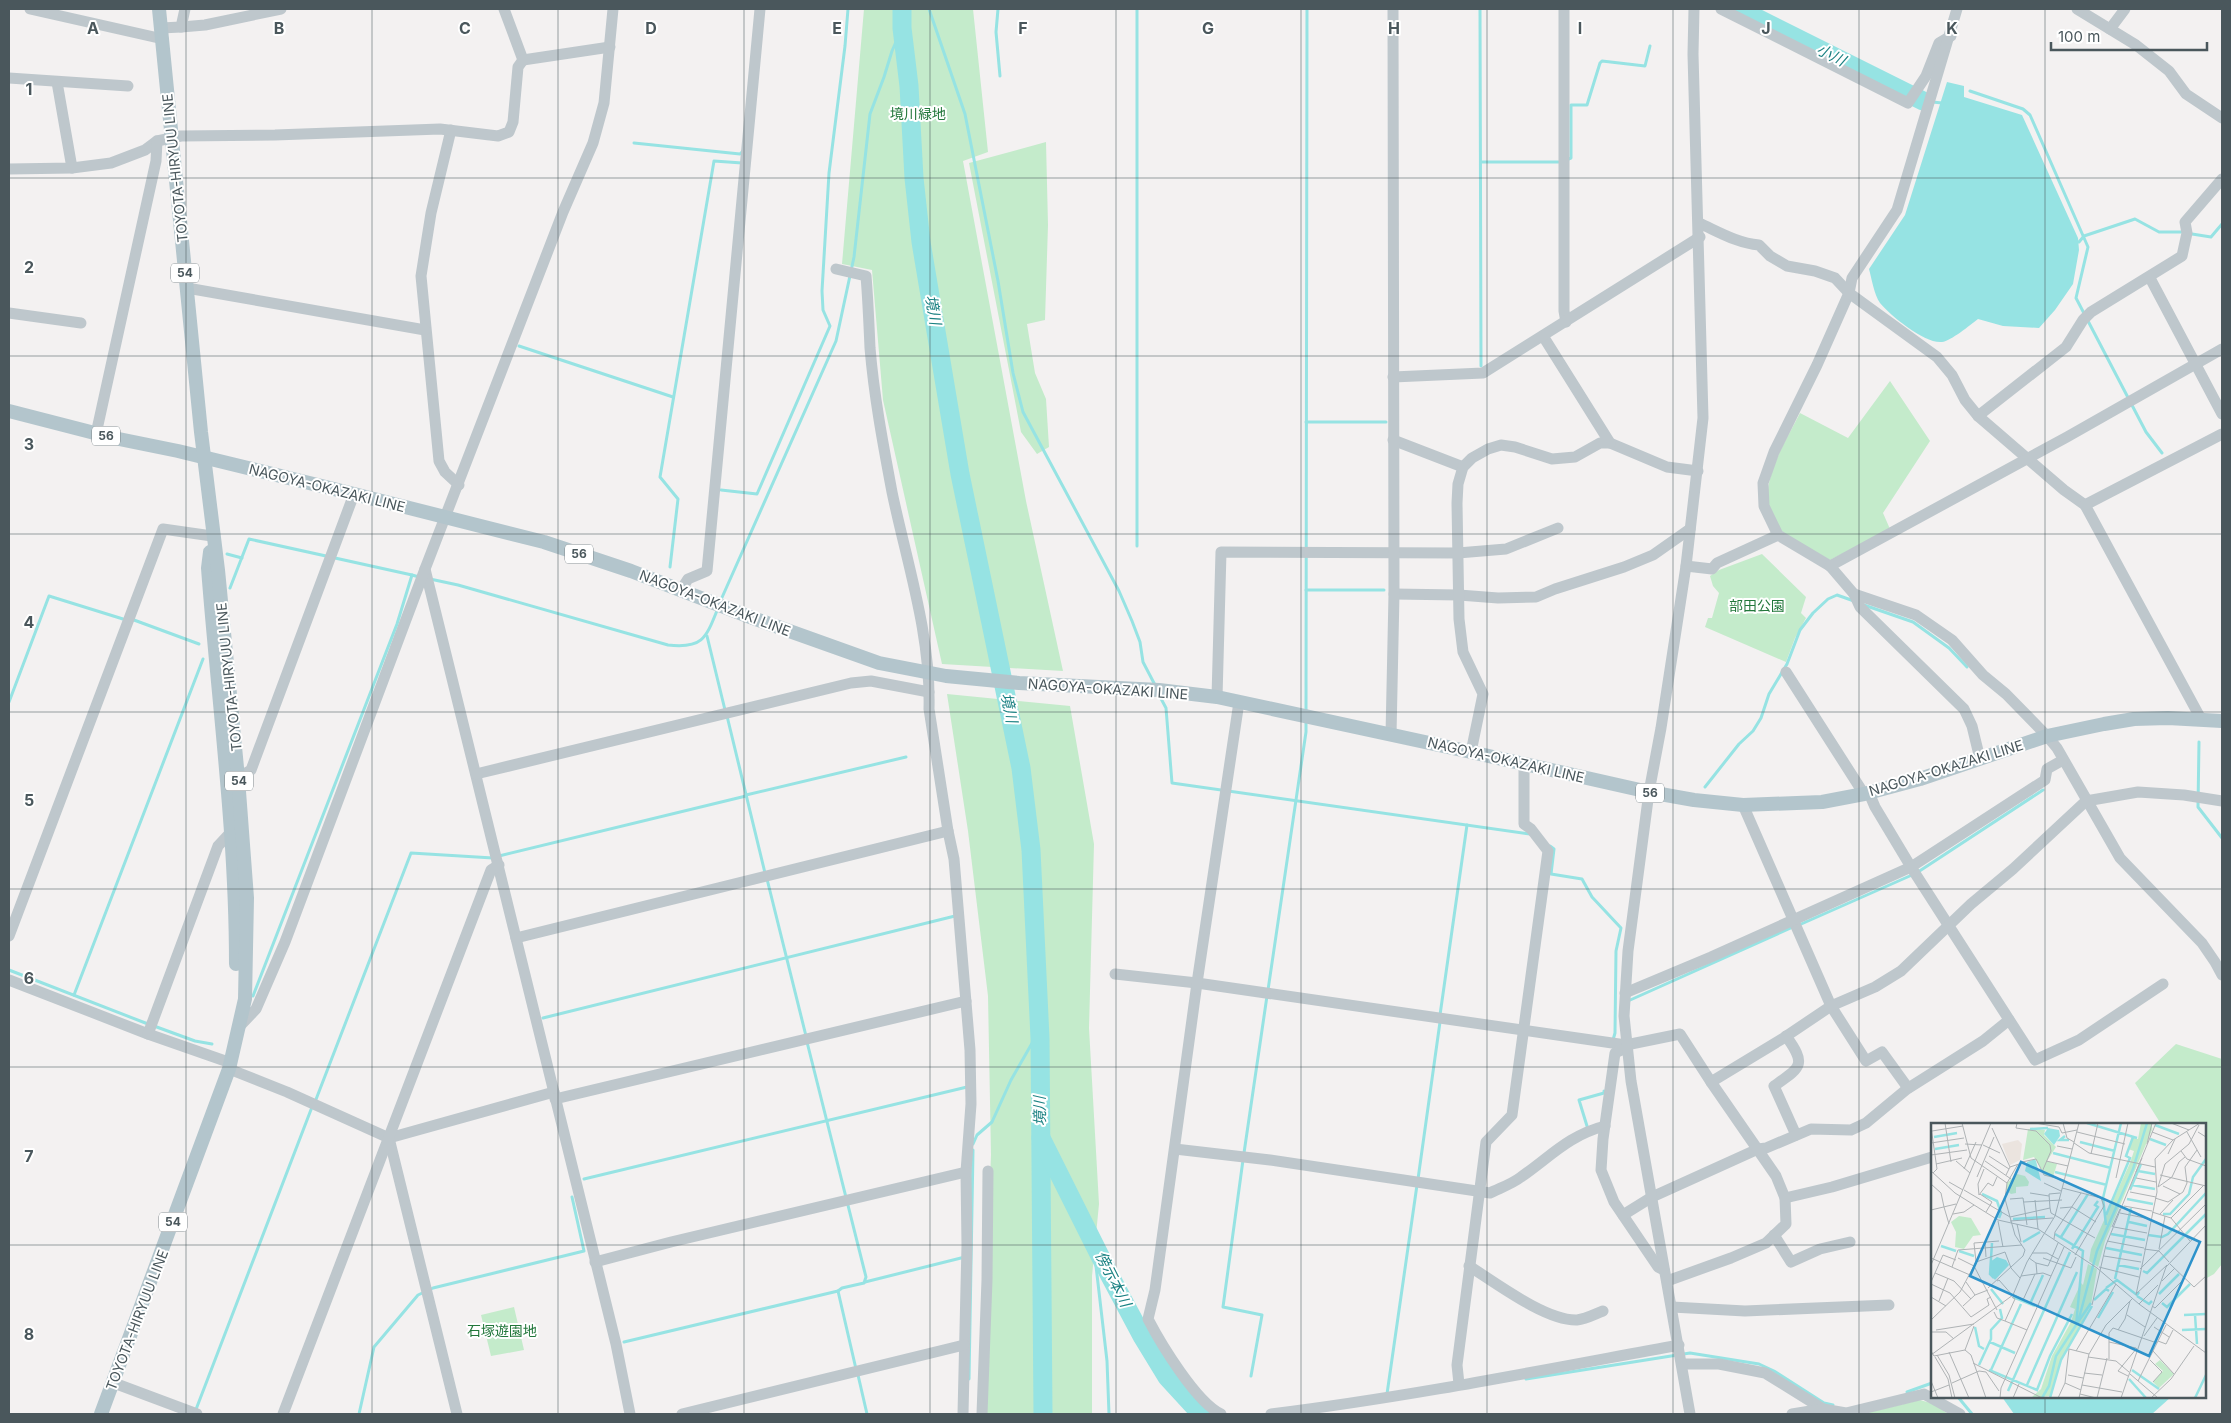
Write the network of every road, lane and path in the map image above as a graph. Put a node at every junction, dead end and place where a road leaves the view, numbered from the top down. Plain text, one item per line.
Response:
1 (30, 9) edge
2 (159, 9) edge
3 (185, 9) edge
4 (281, 9) edge
5 (504, 9) edge
6 (613, 9) edge
7 (760, 9) edge
8 (1393, 9) edge
9 (1564, 9) edge
10 (1694, 9) edge
11 (1721, 9) edge
12 (1957, 9) edge
13 (2077, 9) edge
14 (2125, 9) edge
15 (181, 26) junction
16 (2110, 29) junction
17 (162, 34) junction
18 (1951, 36) junction
19 (610, 47) junction
20 (523, 60) junction
21 (9, 78) edge
22 (57, 82) junction
23 (128, 86) dead end
24 (2222, 118) edge
25 (452, 130) junction
26 (172, 137) junction
27 (157, 141) junction
28 (72, 168) junction
29 (9, 169) edge
30 (2222, 179) edge
31 (1699, 222) junction
32 (1700, 237) junction
33 (838, 270) dead end
34 (2150, 278) junction
35 (187, 288) junction
36 (1849, 293) junction
37 (9, 313) edge
38 (1566, 322) junction
39 (81, 323) dead end
40 (426, 330) junction
41 (1543, 336) junction
42 (2222, 349) edge
43 (2195, 364) junction
44 (1393, 377) junction
45 (9, 411) edge
46 (2222, 414) edge
47 (1978, 416) junction
48 (96, 434) junction
49 (2222, 434) edge
50 (1393, 440) junction
51 (1610, 443) junction
52 (204, 458) junction
53 (2028, 459) junction
54 (1463, 467) junction
55 (1698, 471) junction
56 (459, 485) junction
57 (354, 494) junction
58 (2085, 505) junction
59 (445, 518) junction
60 (1558, 528) dead end
61 (1690, 529) junction
62 (1778, 535) junction
63 (212, 536) junction
64 (1394, 552) junction
65 (1458, 553) junction
66 (1686, 566) junction
67 (1830, 566) junction
68 (425, 569) junction
69 (681, 590) junction
70 (1394, 594) junction
71 (1459, 594) junction
72 (1854, 594) junction
73 (926, 672) junction
74 (1786, 672) dead end
75 (929, 692) junction
76 (1217, 697) junction
77 (1239, 702) junction
78 (2201, 719) junction
79 (2222, 721) edge
80 (1391, 734) junction
81 (2047, 736) junction
82 (1471, 752) junction
83 (1980, 759) junction
84 (2063, 760) junction
85 (1524, 764) junction
86 (476, 774) junction
87 (238, 778) junction
88 (1649, 792) junction
89 (1866, 793) junction
90 (2086, 801) junction
91 (2222, 801) edge
92 (1743, 805) junction
93 (232, 830) junction
94 (948, 831) junction
95 (499, 865) junction
96 (1911, 867) junction
97 (1793, 919) junction
98 (1948, 926) junction
99 (9, 936) edge
100 (516, 938) junction
101 (1115, 974) dead end
102 (2222, 975) edge
103 (9, 980) edge
104 (1197, 983) junction
105 (2163, 984) dead end
106 (1625, 993) junction
107 (966, 1000) junction
108 (1831, 1006) junction
109 (2009, 1020) junction
110 (239, 1027) junction
111 (1522, 1030) junction
112 (148, 1034) junction
113 (1786, 1036) junction
114 (1626, 1047) junction
115 (230, 1066) junction
116 (1711, 1082) junction
117 (1908, 1088) junction
118 (554, 1096) junction
119 (1605, 1126) junction
120 (1796, 1135) junction
121 (389, 1138) junction
122 (1175, 1149) junction
123 (1758, 1149) junction
124 (1931, 1156) edge
125 (988, 1171) dead end
126 (966, 1172) junction
127 (1480, 1191) junction
128 (1652, 1197) junction
129 (1785, 1198) junction
130 (1623, 1216) junction
131 (1774, 1235) junction
132 (1850, 1242) dead end
133 (595, 1262) junction
134 (1469, 1266) junction
135 (1666, 1276) junction
136 (1889, 1305) dead end
137 (1672, 1307) junction
138 (1603, 1311) dead end
139 (964, 1345) junction
140 (1679, 1345) junction
141 (1682, 1364) junction
142 (114, 1383) junction
143 (1459, 1384) junction
144 (1824, 1409) junction
145 (101, 1414) edge
146 (197, 1414) edge
147 (283, 1414) edge
148 (457, 1414) edge
149 (630, 1414) edge
150 (682, 1414) edge
151 (963, 1414) edge
152 (982, 1414) edge
153 (1221, 1414) edge
154 (1271, 1414) edge
155 (1690, 1414) edge
156 (1792, 1414) edge
157 (1958, 1414) edge

1 - 17 street
2 - 17 main road, TOYOTA-HIRYUU LINE / 54
3 - 15 street
4 - 15 street
5 - 20 street
6 - 19 street
7 - 69 street
8 - 44 street
9 - 38 street
10 - 31 street
11 - 18 street
12 - 18 street
13 - 16 street
14 - 16 street
15 - 17 street
16 - 24 street
17 - 26 main road, TOYOTA-HIRYUU LINE / 54
18 - 36 street
19 - 20 street
19 - 56 street
20 - 25 street
21 - 22 street
22 - 23 street
22 - 28 street
25 - 26 street
25 - 40 street
26 - 27 street
26 - 35 main road, TOYOTA-HIRYUU LINE / 54
27 - 28 street
27 - 48 street
28 - 29 street
30 - 34 street
31 - 32 street
31 - 36 street
32 - 38 street
32 - 55 street
33 - 73 street
34 - 43 street
34 - 47 street
35 - 40 street
35 - 52 main road, TOYOTA-HIRYUU LINE / 54
36 - 47 street
36 - 62 street
37 - 39 street
38 - 41 street
40 - 56 street
41 - 44 street
41 - 51 street
42 - 43 street
43 - 46 street
43 - 53 street
44 - 50 street
45 - 48 main road, NAGOYA-OKAZAKI LINE / 56
47 - 53 street
48 - 52 main road, NAGOYA-OKAZAKI LINE / 56
49 - 58 street
50 - 54 street
50 - 64 street
51 - 54 street
51 - 55 street
52 - 57 main road, NAGOYA-OKAZAKI LINE / 56
52 - 63 main road, TOYOTA-HIRYUU LINE / 54
53 - 58 street
53 - 67 street
54 - 65 street
55 - 61 street
56 - 59 street
57 - 59 main road, NAGOYA-OKAZAKI LINE / 56
57 - 87 street
58 - 78 street
59 - 68 street
59 - 69 main road, NAGOYA-OKAZAKI LINE / 56
60 - 65 street
61 - 66 street
61 - 71 street
62 - 66 street
62 - 67 street
63 - 87 main road, TOYOTA-HIRYUU LINE / 54
63 - 93 main road, TOYOTA-HIRYUU LINE / 54
63 - 99 street
64 - 65 street
64 - 70 street
64 - 76 street
65 - 71 street
66 - 88 street
67 - 72 street
68 - 86 street
68 - 110 street
69 - 73 main road, NAGOYA-OKAZAKI LINE / 56
70 - 71 street
70 - 80 street
71 - 82 street
72 - 81 street
72 - 83 street
73 - 75 street
73 - 76 main road, NAGOYA-OKAZAKI LINE / 56
74 - 89 street
75 - 86 street
75 - 94 street
76 - 77 main road, NAGOYA-OKAZAKI LINE / 56
77 - 80 main road, NAGOYA-OKAZAKI LINE / 56
77 - 104 street
78 - 79 main road, NAGOYA-OKAZAKI LINE / 56
78 - 81 main road, NAGOYA-OKAZAKI LINE / 56
80 - 82 main road, NAGOYA-OKAZAKI LINE / 56
81 - 83 main road, NAGOYA-OKAZAKI LINE / 56
81 - 84 street
82 - 85 main road, NAGOYA-OKAZAKI LINE / 56
83 - 89 main road, NAGOYA-OKAZAKI LINE / 56
84 - 90 street
84 - 96 street
85 - 88 main road, NAGOYA-OKAZAKI LINE / 56
85 - 111 street
86 - 95 street
87 - 110 main road, TOYOTA-HIRYUU LINE / 54
88 - 92 main road, NAGOYA-OKAZAKI LINE / 56
88 - 106 street
89 - 92 main road, NAGOYA-OKAZAKI LINE / 56
89 - 96 street
90 - 91 street
90 - 98 street
90 - 102 street
92 - 97 street
93 - 110 main road, TOYOTA-HIRYUU LINE / 54
93 - 112 street
94 - 100 street
94 - 107 street
95 - 100 street
95 - 121 street
96 - 97 street
96 - 98 street
97 - 106 street
97 - 108 street
98 - 108 street
98 - 109 street
100 - 118 street
101 - 104 street
103 - 112 street
104 - 111 street
104 - 122 street
105 - 109 street
106 - 114 street
107 - 118 street
107 - 126 street
108 - 113 street
108 - 117 street
109 - 117 street
110 - 115 main road, TOYOTA-HIRYUU LINE / 54
111 - 114 street
111 - 127 street
112 - 115 street
113 - 116 street
113 - 120 street
114 - 116 street
114 - 119 street
114 - 128 street
115 - 121 street
115 - 142 main road, TOYOTA-HIRYUU LINE / 54
116 - 123 street
117 - 120 street
118 - 121 street
118 - 133 street
119 - 127 street
119 - 130 street
120 - 123 street
121 - 147 street
121 - 148 street
122 - 127 street
122 - 153 street
123 - 128 street
123 - 129 street
124 - 129 street
125 - 152 street
126 - 133 street
126 - 139 street
127 - 134 street
128 - 130 street
128 - 135 street
129 - 131 street
130 - 135 street
131 - 132 street
131 - 135 street
133 - 149 street
134 - 138 street
134 - 143 street
135 - 137 street
136 - 137 street
137 - 140 street
139 - 150 street
139 - 151 street
140 - 141 street
140 - 143 street
141 - 144 street
141 - 155 street
142 - 145 main road, TOYOTA-HIRYUU LINE / 54
142 - 146 street
143 - 154 street
144 - 156 street
144 - 157 street

